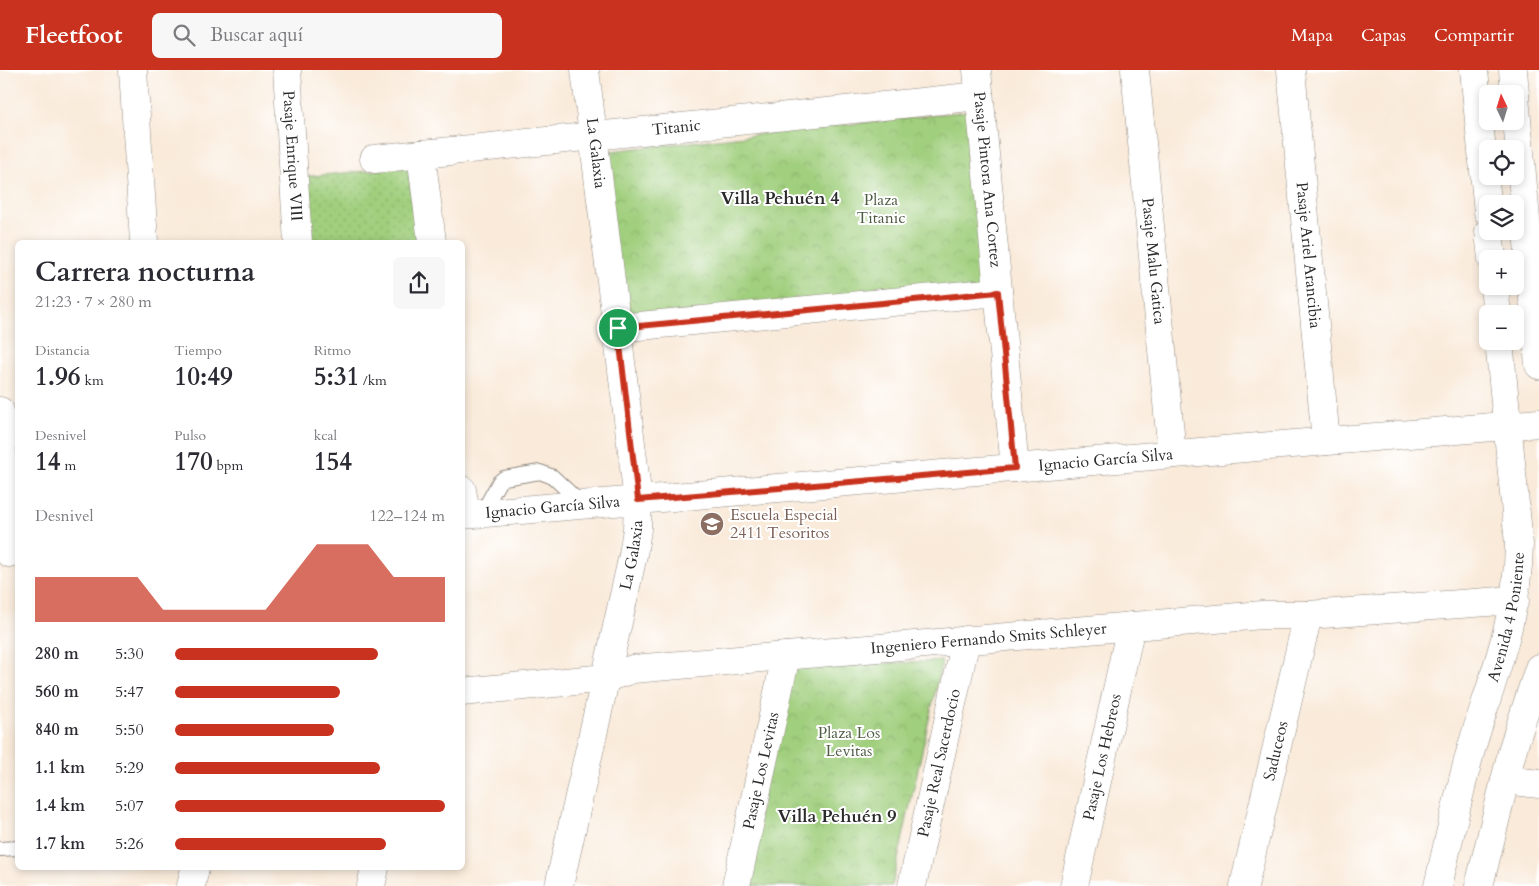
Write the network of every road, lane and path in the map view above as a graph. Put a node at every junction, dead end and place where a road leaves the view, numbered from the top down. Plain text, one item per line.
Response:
1 (133, 70) edge
2 (287, 70) edge
3 (585, 70) edge
4 (1136, 70) edge
5 (1291, 70) edge
6 (1474, 70) edge
7 (1513, 70) edge
8 (978, 83) edge
9 (1514, 85) edge
10 (1518, 130) edge
11 (594, 136) junction
12 (421, 154) junction
13 (374, 159) dead end
14 (1486, 195) edge
15 (144, 240) edge
16 (298, 240) edge
17 (432, 240) edge
18 (998, 292) junction
19 (618, 328) junction
20 (1500, 350) edge
21 (1539, 365) edge
22 (0, 411) edge
23 (1539, 423) edge
24 (1507, 426) junction
25 (1326, 441) junction
26 (1172, 454) junction
27 (1015, 468) junction
28 (638, 500) junction
29 (582, 504) junction
30 (468, 508) edge
31 (9, 553) edge
32 (1515, 600) junction
33 (1308, 615) junction
34 (1131, 626) junction
35 (966, 640) junction
36 (786, 656) junction
37 (1539, 668) edge
38 (606, 678) junction
39 (465, 692) edge
40 (1505, 780) junction
41 (1539, 784) edge
42 (15, 848) edge
43 (0, 849) edge
44 (195, 870) edge
45 (375, 870) edge
46 (191, 886) edge
47 (371, 886) edge
48 (559, 886) edge
49 (736, 886) edge
50 (912, 886) edge
51 (1074, 886) edge
52 (1244, 886) edge
53 (1438, 886) edge
54 (1479, 886) edge

1 - 15 street
2 - 16 street, Pasaje Enrique VIII
3 - 11 street, La Galaxia
4 - 26 street, Pasaje Malu Gatica
5 - 25 street, Pasaje Ariel Arancibia
6 - 14 street
7 - 9 street
8 - 11 street, Titanic
8 - 18 street, Pasaje Pintora Ana Cortez
10 - 21 street
11 - 12 street, Titanic
11 - 19 street, La Galaxia
12 - 13 street, Titanic
12 - 17 street
18 - 19 street
18 - 27 street, Pasaje Pintora Ana Cortez
19 - 28 street, La Galaxia
20 - 24 street, Avenida 4 Poniente
22 - 31 street
23 - 24 street, Ignacio García Silva
24 - 25 street, Ignacio García Silva
24 - 32 street, Avenida 4 Poniente
25 - 26 street, Ignacio García Silva
26 - 27 street, Ignacio García Silva
27 - 28 street, Ignacio García Silva
28 - 29 street, Ignacio García Silva
28 - 38 street, La Galaxia
29 - 30 street, Ignacio García Silva
29 - 30 lane
32 - 33 street, Ingeniero Fernando Smits Schleyer
32 - 53 street, Avenida 4 Poniente
33 - 34 street, Ingeniero Fernando Smits Schleyer
33 - 52 street, Saduceos
34 - 35 street, Ingeniero Fernando Smits Schleyer
34 - 51 street, Pasaje Los Hebreos
35 - 36 street, Ingeniero Fernando Smits Schleyer
35 - 50 street, Pasaje Real Sacerdocio
36 - 38 street, Ingeniero Fernando Smits Schleyer
36 - 49 street, Pasaje Los Levitas
37 - 40 street
38 - 39 street, Ingeniero Fernando Smits Schleyer
38 - 48 street, La Galaxia
40 - 41 street
40 - 54 street
42 - 43 lane
44 - 46 street
45 - 47 street

